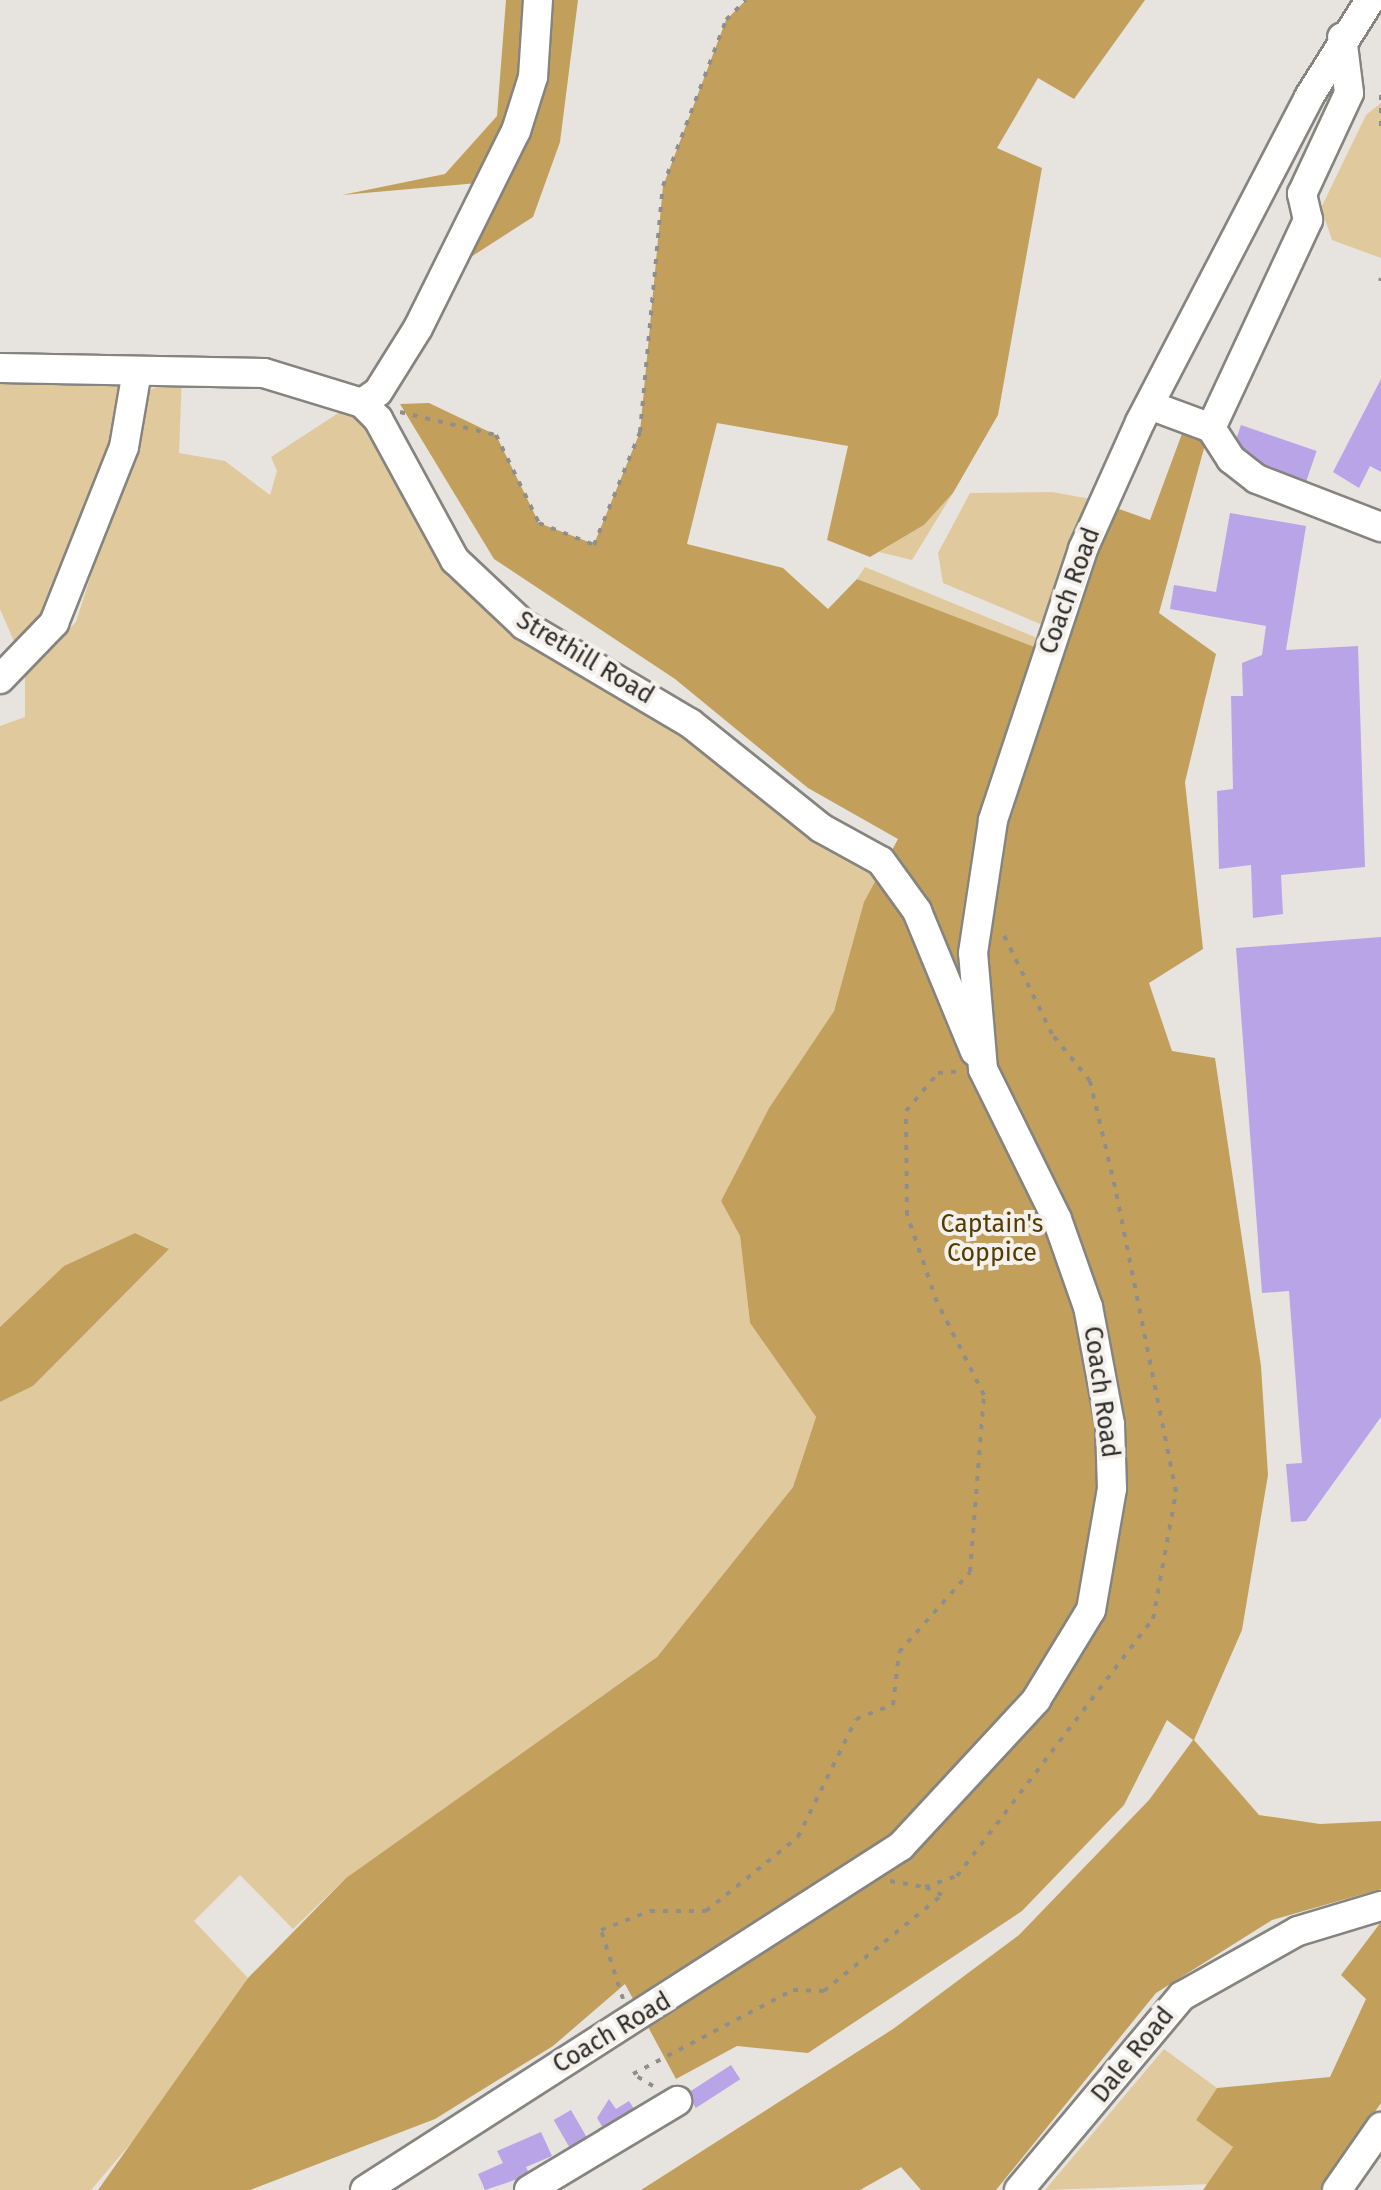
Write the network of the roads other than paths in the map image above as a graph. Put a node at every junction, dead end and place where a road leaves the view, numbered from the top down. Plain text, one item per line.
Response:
1 (538, 0) edge
2 (1370, 0) edge
3 (1342, 36) junction
4 (0, 368) edge
5 (137, 371) junction
6 (362, 404) junction
7 (1152, 406) junction
8 (1210, 428) junction
9 (1381, 527) edge
10 (0, 679) edge
11 (983, 1069) junction
12 (1381, 1906) edge
13 (677, 2101) road end
14 (1381, 2127) edge
15 (365, 2190) edge
16 (529, 2190) edge
17 (1019, 2190) edge
18 (1337, 2190) edge

1 - 6 street
2 - 3 street, Coach Road
3 - 7 street, Coach Road
3 - 8 street
4 - 5 street
5 - 6 street
5 - 10 street
6 - 11 street, Strethill Road
7 - 8 street
7 - 11 street, Coach Road
8 - 9 street
11 - 15 street, Coach Road
12 - 17 street, Dale Road
13 - 16 street
14 - 18 street

